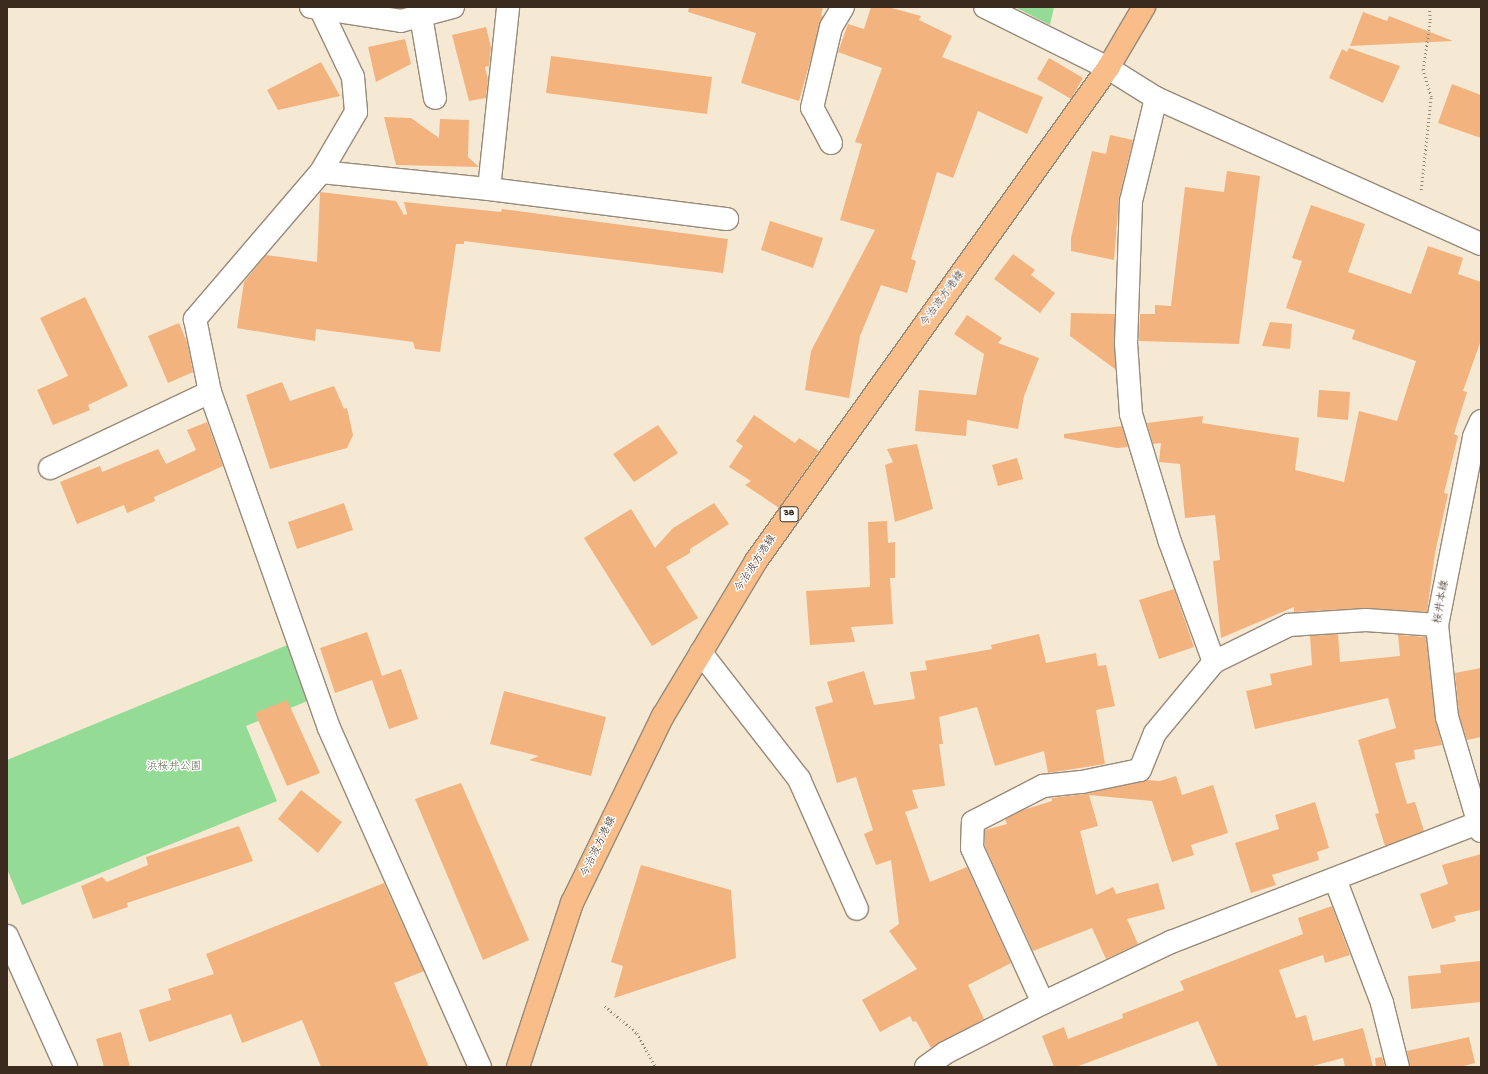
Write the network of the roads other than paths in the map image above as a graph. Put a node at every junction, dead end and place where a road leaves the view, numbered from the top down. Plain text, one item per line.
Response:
1 (453, 7) edge
2 (508, 7) edge
3 (842, 7) edge
4 (985, 7) edge
5 (1144, 7) edge
6 (316, 8) edge
7 (421, 16) junction
8 (1108, 68) junction
9 (435, 98) dead end
10 (1156, 98) junction
11 (831, 143) dead end
12 (321, 172) junction
13 (489, 189) junction
14 (727, 219) dead end
15 (1481, 244) edge
16 (210, 392) junction
17 (1481, 421) edge
18 (50, 468) dead end
19 (1437, 625) junction
20 (700, 653) junction
21 (1214, 662) junction
22 (1480, 825) edge
23 (1335, 879) junction
24 (857, 909) dead end
25 (7, 936) edge
26 (1043, 1003) junction
27 (66, 1067) edge
28 (480, 1067) edge
29 (518, 1067) edge
30 (926, 1067) edge
31 (1398, 1067) edge

1 - 7 street
2 - 13 street
3 - 11 street
4 - 8 street
5 - 8 main road, 今治波方港線 / 38
6 - 7 street
6 - 12 street
7 - 9 street
8 - 10 street
8 - 20 main road, 今治波方港線 / 38
10 - 15 street
10 - 21 street
12 - 13 street
12 - 16 street
13 - 14 street
16 - 18 street
16 - 28 street
17 - 19 street, 桜井本線
19 - 21 street
19 - 22 street, 桜井本線
20 - 24 street
20 - 29 main road, 今治波方港線 / 38
21 - 26 street
22 - 23 street
23 - 26 street
23 - 31 street
25 - 27 street
26 - 30 street

